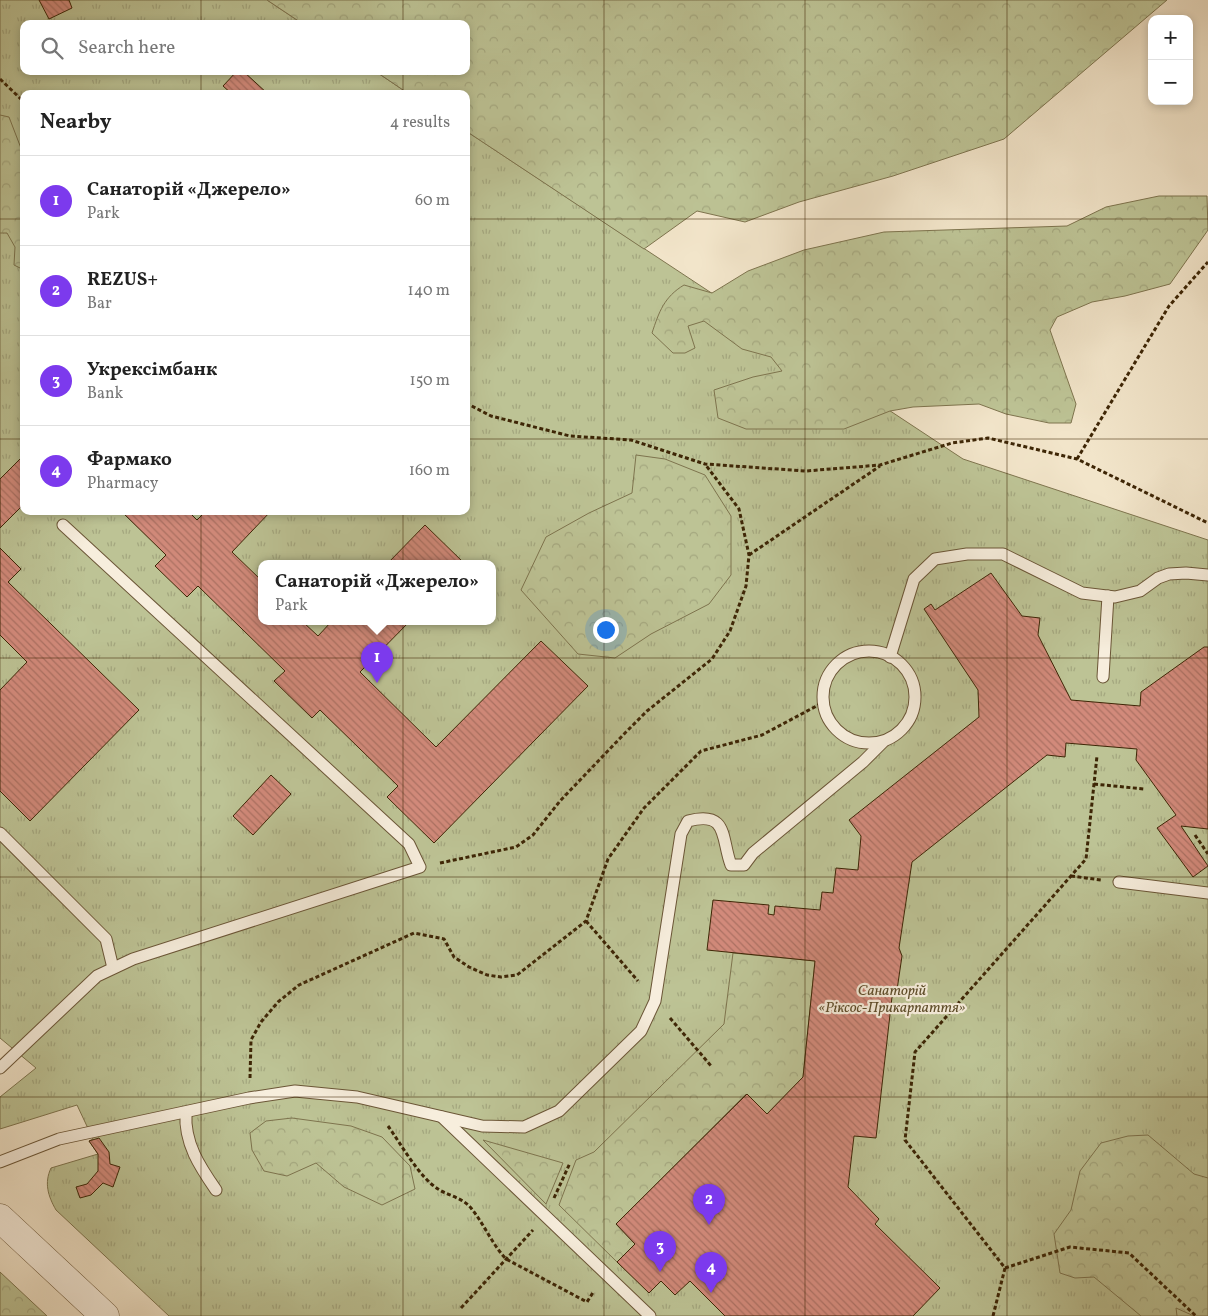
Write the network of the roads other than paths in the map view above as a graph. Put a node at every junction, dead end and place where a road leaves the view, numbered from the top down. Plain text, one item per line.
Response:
1 (63, 525) dead end
2 (1208, 575) edge
3 (1108, 596) junction
4 (890, 657) junction
5 (1103, 676) dead end
6 (883, 742) junction
7 (0, 833) edge
8 (1119, 882) road end
9 (1208, 893) edge
10 (113, 968) junction
11 (0, 1068) edge
12 (186, 1113) junction
13 (441, 1116) junction
14 (0, 1162) edge
15 (216, 1190) dead end
16 (0, 1218) edge
17 (106, 1316) edge
18 (650, 1316) edge

1 - 10 lane
2 - 3 lane
3 - 4 lane
3 - 5 lane
4 - 6 lane
4 - 6 lane
6 - 13 lane
7 - 10 lane
8 - 9 lane
10 - 11 lane
12 - 13 lane
12 - 14 lane
12 - 15 lane
13 - 18 lane
16 - 17 street

